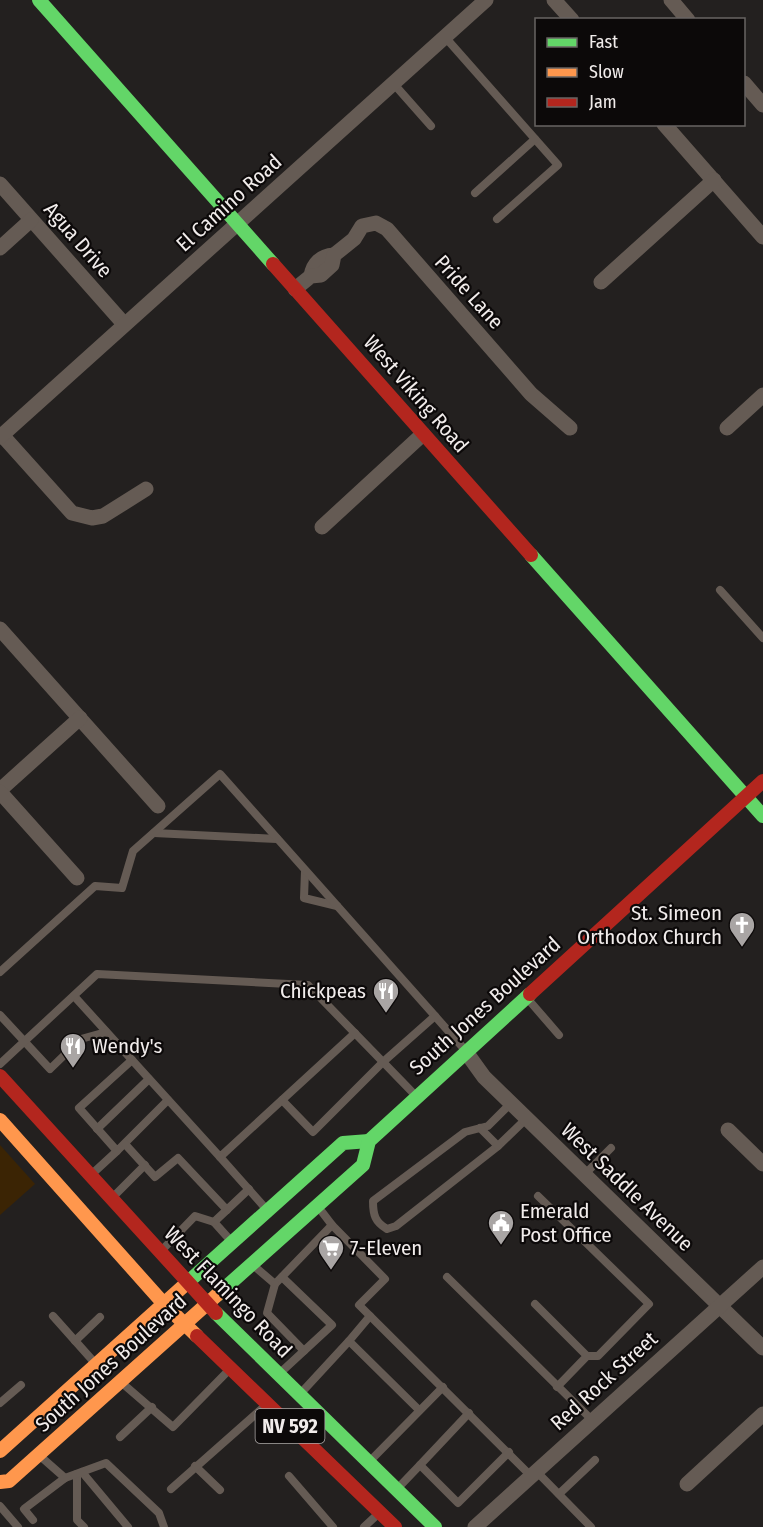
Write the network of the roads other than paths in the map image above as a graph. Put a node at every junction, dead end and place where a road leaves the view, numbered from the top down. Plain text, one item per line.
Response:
1 (39, 0) edge
2 (486, 0) edge
3 (554, 0) edge
4 (671, 0) edge
5 (570, 18) edge
6 (686, 18) edge
7 (445, 37) junction
8 (393, 83) junction
9 (745, 84) edge
10 (763, 105) edge
11 (431, 126) dead end
12 (666, 126) edge
13 (535, 139) junction
14 (714, 180) junction
15 (0, 184) edge
16 (475, 193) dead end
17 (497, 219) dead end
18 (31, 220) junction
19 (238, 224) junction
20 (763, 237) edge
21 (0, 248) edge
22 (601, 282) dead end
23 (295, 289) junction
24 (124, 324) junction
25 (763, 395) edge
26 (570, 428) dead end
27 (727, 428) dead end
28 (423, 434) junction
29 (1, 436) edge
30 (146, 489) dead end
31 (322, 527) dead end
32 (720, 590) dead end
33 (0, 629) edge
34 (763, 638) edge
35 (80, 718) junction
36 (763, 781) edge
37 (0, 791) edge
38 (744, 798) junction
39 (158, 806) dead end
40 (763, 816) edge
41 (154, 833) junction
42 (277, 839) junction
43 (305, 870) junction
44 (77, 878) dead end
45 (337, 906) junction
46 (0, 972) edge
47 (74, 996) junction
48 (526, 997) junction
49 (0, 1015) edge
50 (435, 1016) junction
51 (106, 1032) junction
52 (355, 1033) junction
53 (559, 1035) dead end
54 (25, 1041) junction
55 (466, 1052) junction
56 (132, 1060) junction
57 (383, 1062) junction
58 (0, 1064) edge
59 (0, 1076) edge
60 (149, 1079) junction
61 (417, 1097) junction
62 (168, 1100) junction
63 (282, 1100) junction
64 (511, 1103) junction
65 (527, 1118) junction
66 (0, 1120) edge
67 (480, 1128) junction
68 (97, 1129) junction
69 (728, 1130) dead end
70 (369, 1142) junction
71 (125, 1144) junction
72 (498, 1146) junction
73 (611, 1148) dead end
74 (117, 1151) junction
75 (220, 1157) junction
76 (763, 1164) edge
77 (145, 1165) junction
78 (585, 1174) junction
79 (90, 1175) junction
80 (249, 1189) junction
81 (538, 1196) dead end
82 (111, 1198) junction
83 (317, 1206) junction
84 (227, 1210) junction
85 (267, 1211) junction
86 (214, 1222) junction
87 (332, 1225) junction
88 (232, 1242) junction
89 (160, 1252) junction
90 (253, 1265) junction
91 (763, 1267) edge
92 (282, 1277) junction
93 (447, 1277) dead end
94 (187, 1282) junction
95 (275, 1284) junction
96 (164, 1304) junction
97 (535, 1304) dead end
98 (208, 1305) junction
99 (719, 1306) junction
100 (53, 1316) dead end
101 (370, 1316) junction
102 (99, 1317) dead end
103 (185, 1325) junction
104 (75, 1341) junction
105 (349, 1341) junction
106 (763, 1348) edge
107 (304, 1351) junction
108 (587, 1356) junction
109 (96, 1365) junction
110 (230, 1369) junction
111 (279, 1374) junction
112 (121, 1382) junction
113 (21, 1385) dead end
114 (442, 1387) junction
115 (557, 1387) junction
116 (299, 1394) junction
117 (0, 1403) edge
118 (267, 1404) junction
119 (152, 1407) junction
120 (419, 1410) junction
121 (469, 1413) junction
122 (763, 1414) edge
123 (591, 1420) junction
124 (120, 1437) dead end
125 (0, 1451) edge
126 (509, 1452) junction
127 (39, 1455) junction
128 (595, 1460) dead end
129 (369, 1463) junction
130 (420, 1465) junction
131 (195, 1466) junction
132 (80, 1473) junction
133 (533, 1473) junction
134 (289, 1476) dead end
135 (65, 1478) junction
136 (0, 1482) edge
137 (687, 1484) dead end
138 (171, 1489) dead end
139 (220, 1490) dead end
140 (396, 1490) junction
141 (559, 1494) junction
142 (0, 1506) edge
143 (33, 1520) dead end
144 (387, 1520) edge
145 (14, 1526) edge
146 (84, 1527) edge
147 (128, 1527) edge
148 (164, 1527) edge
149 (333, 1527) edge
150 (364, 1527) edge
151 (408, 1527) edge
152 (435, 1527) edge
153 (474, 1527) edge
154 (591, 1527) edge

1 - 19 main road, West Viking Road
2 - 7 street, El Camino Road
3 - 5 street
4 - 6 street
7 - 8 street, El Camino Road
7 - 13 lane
8 - 11 lane
8 - 19 street, El Camino Road
9 - 10 street
12 - 14 street
13 - 16 lane
13 - 17 lane
14 - 20 street
14 - 22 street
15 - 18 street, Agua Drive
18 - 21 street
18 - 24 street, Agua Drive
19 - 23 main road, West Viking Road
19 - 24 street, El Camino Road
23 - 26 street, Pride Lane
23 - 28 main road, West Viking Road
24 - 29 street, El Camino Road
25 - 27 street
28 - 31 street
28 - 38 main road, West Viking Road
29 - 30 street
32 - 34 lane
33 - 35 street
35 - 37 street
35 - 39 street
36 - 38 main road, South Jones Boulevard
37 - 44 street
38 - 40 main road, West Viking Road
38 - 48 main road, South Jones Boulevard
41 - 42 lane
41 - 42 lane
41 - 46 lane
42 - 43 lane
43 - 45 lane
43 - 45 lane
45 - 50 lane
47 - 51 lane
47 - 52 lane
47 - 54 lane
48 - 53 lane
48 - 55 main road, South Jones Boulevard
49 - 54 lane
50 - 55 lane
50 - 57 lane
51 - 54 lane
51 - 56 lane
52 - 57 lane
52 - 63 lane
54 - 58 lane
55 - 61 main road, South Jones Boulevard
55 - 64 street, West Saddle Avenue
56 - 60 lane
56 - 68 lane
57 - 61 lane
57 - 63 lane
59 - 79 main road, West Flamingo Road / NV 592
60 - 62 lane
60 - 68 lane
61 - 70 main road, South Jones Boulevard
62 - 71 lane
62 - 75 lane
63 - 75 lane
64 - 65 street, West Saddle Avenue
64 - 67 lane
65 - 72 lane
65 - 78 street, West Saddle Avenue
66 - 96 main road, NV 592
67 - 72 lane
67 - 72 lane
68 - 74 lane
69 - 76 street
70 - 83 main road, South Jones Boulevard
70 - 85 main road, South Jones Boulevard
71 - 74 lane
71 - 77 lane
73 - 78 lane
74 - 79 lane
75 - 80 lane
77 - 82 lane
77 - 84 lane
78 - 99 street, West Saddle Avenue
79 - 82 main road, West Flamingo Road / NV 592
80 - 84 lane
80 - 85 lane
81 - 108 lane
82 - 89 main road, West Flamingo Road / NV 592
83 - 87 lane
83 - 90 main road, South Jones Boulevard
84 - 86 lane
85 - 88 main road, South Jones Boulevard
86 - 88 lane
86 - 89 lane
87 - 92 lane
87 - 101 lane
88 - 94 main road, South Jones Boulevard
89 - 94 main road, West Flamingo Road / NV 592
90 - 95 lane
90 - 98 main road, South Jones Boulevard
91 - 99 street, Red Rock Street
92 - 95 lane
92 - 107 lane
93 - 115 lane
94 - 96 main road, South Jones Boulevard
94 - 98 main road, West Flamingo Road / NV 592
95 - 107 lane
96 - 103 main road, NV 592
96 - 109 main road, South Jones Boulevard
97 - 108 lane
98 - 103 main road, South Jones Boulevard
98 - 111 main road, West Flamingo Road / NV 592
99 - 106 street, West Saddle Avenue
99 - 123 street, Red Rock Street
100 - 104 lane
101 - 105 lane
101 - 114 lane
102 - 104 lane
103 - 110 main road, NV 592
103 - 112 main road, South Jones Boulevard
104 - 109 lane
105 - 116 lane
105 - 120 lane
107 - 111 lane
108 - 115 lane
109 - 125 main road, South Jones Boulevard
110 - 118 main road, NV 592
110 - 119 lane
111 - 116 main road, West Flamingo Road / NV 592
112 - 119 lane
112 - 127 main road, South Jones Boulevard
113 - 117 lane
114 - 120 lane
114 - 121 lane
115 - 123 lane
116 - 129 main road, West Flamingo Road / NV 592
118 - 131 lane
118 - 144 main road, NV 592
119 - 124 lane
120 - 129 lane
121 - 126 lane
121 - 130 lane
122 - 137 street
123 - 133 street, Red Rock Street
126 - 130 lane
126 - 133 lane
127 - 135 lane
127 - 136 main road, South Jones Boulevard
128 - 141 lane
129 - 140 main road, West Flamingo Road / NV 592
130 - 140 lane
131 - 138 lane
131 - 139 lane
132 - 135 lane
132 - 146 lane
132 - 147 lane
132 - 148 lane
133 - 141 lane
133 - 153 street, Red Rock Street
134 - 149 lane
135 - 143 lane
140 - 152 main road, West Flamingo Road / NV 592
141 - 154 lane
142 - 145 lane
144 - 150 lane
144 - 151 main road

